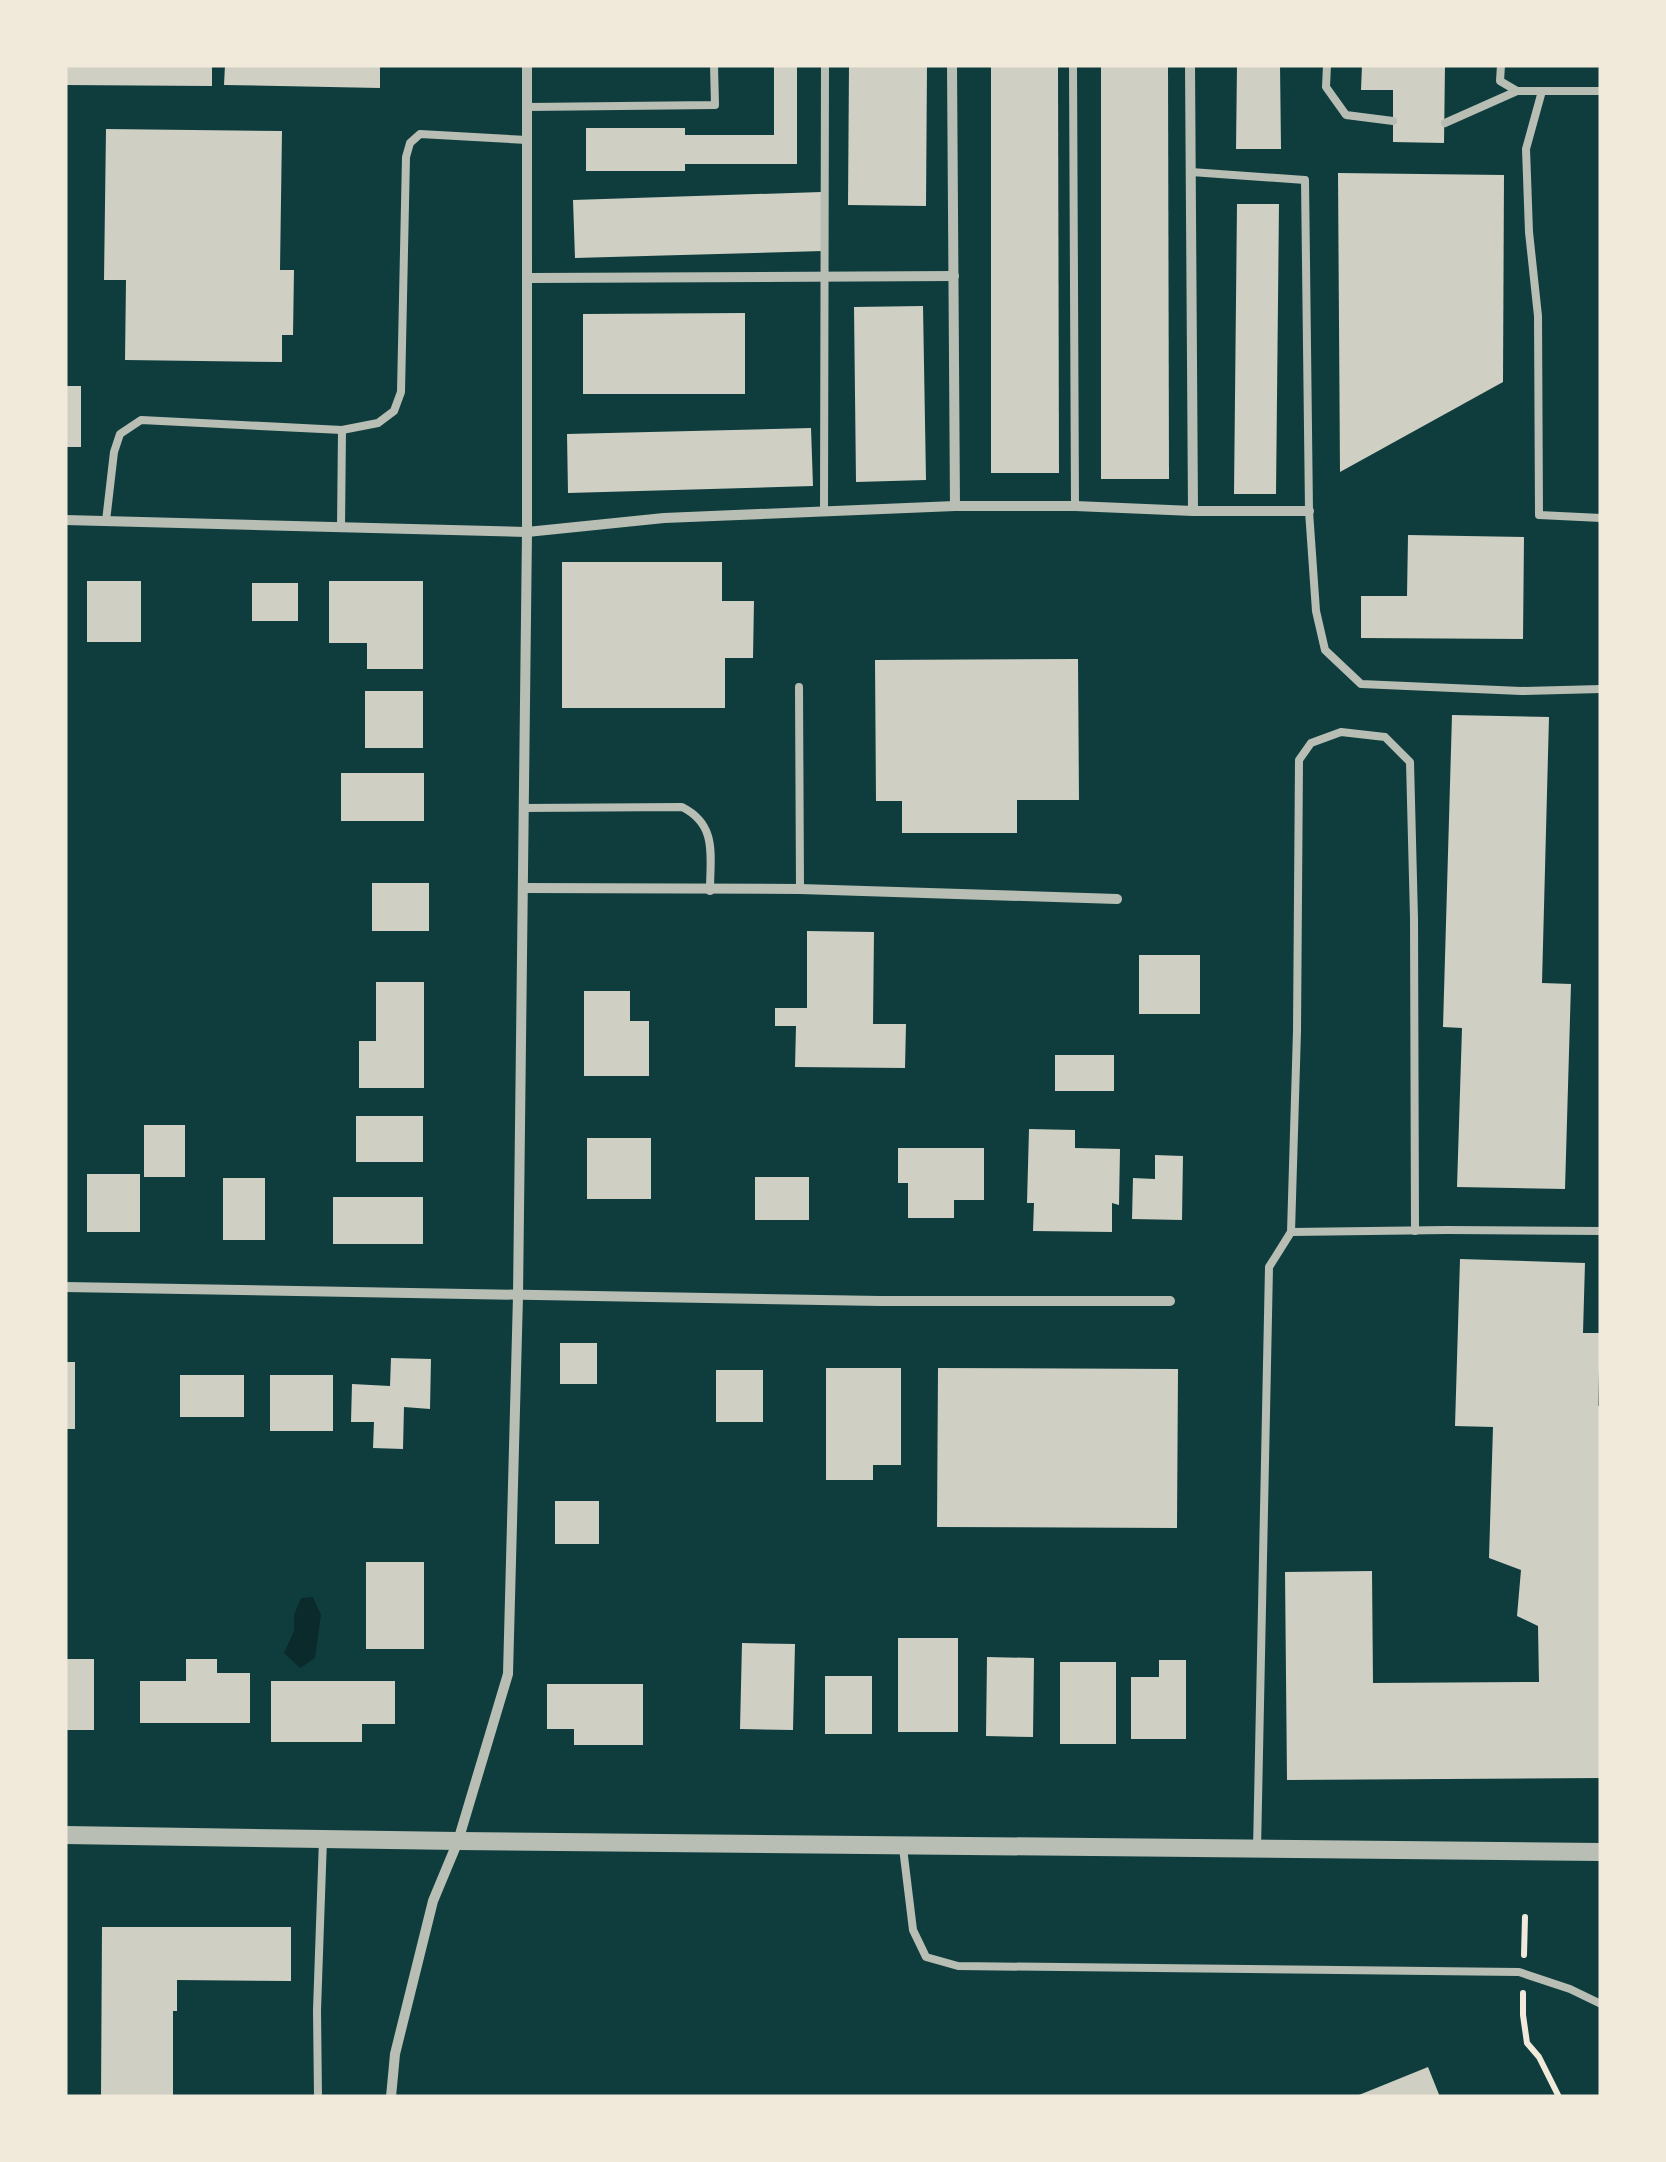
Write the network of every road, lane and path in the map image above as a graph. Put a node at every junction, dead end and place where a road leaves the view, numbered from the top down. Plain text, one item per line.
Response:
1 (528, 65) edge
2 (714, 65) edge
3 (824, 65) edge
4 (952, 65) edge
5 (1073, 65) edge
6 (1190, 65) edge
7 (1327, 65) edge
8 (1501, 65) edge
9 (1517, 91) junction
10 (1542, 91) junction
11 (1601, 91) edge
12 (528, 108) junction
13 (1393, 121) dead end
14 (1445, 123) dead end
15 (528, 140) junction
16 (1191, 172) junction
17 (954, 276) junction
18 (824, 277) junction
19 (529, 278) junction
20 (342, 430) junction
21 (956, 506) junction
22 (1075, 506) junction
23 (824, 510) junction
24 (1193, 511) junction
25 (1309, 511) junction
26 (1601, 518) edge
27 (65, 520) edge
28 (106, 521) junction
29 (341, 528) junction
30 (528, 532) junction
31 (799, 688) dead end
32 (1601, 689) edge
33 (524, 808) junction
34 (522, 888) junction
35 (710, 890) junction
36 (800, 890) junction
37 (1117, 899) dead end
38 (1416, 1231) junction
39 (1291, 1232) junction
40 (1601, 1232) edge
41 (65, 1287) edge
42 (518, 1296) junction
43 (1170, 1301) dead end
44 (65, 1834) edge
45 (322, 1839) junction
46 (458, 1841) junction
47 (903, 1846) junction
48 (1257, 1850) junction
49 (1601, 1852) edge
50 (1525, 1918) dead end
51 (1524, 1974) junction
52 (1601, 2004) edge
53 (318, 2097) edge
54 (390, 2097) edge
55 (1558, 2097) edge

1 - 12 street
2 - 12 lane
3 - 18 lane
4 - 17 street
5 - 22 lane
6 - 16 street
7 - 13 lane
8 - 9 lane
9 - 10 lane
9 - 14 lane
10 - 11 lane
10 - 26 lane
12 - 15 street
15 - 19 street
15 - 20 lane
16 - 24 street
16 - 25 lane
17 - 18 street
17 - 21 street
18 - 19 street
18 - 23 lane
19 - 30 street
20 - 28 lane
20 - 29 lane
21 - 22 street
21 - 23 street
22 - 24 street
23 - 30 street
24 - 25 street
25 - 32 lane
27 - 28 street
28 - 29 street
29 - 30 street
30 - 33 street
31 - 36 lane
33 - 34 street
33 - 35 lane
34 - 35 street
34 - 42 street
35 - 36 street
36 - 37 street
38 - 39 lane
38 - 39 lane
38 - 40 lane
39 - 48 lane
41 - 42 street
42 - 43 street
42 - 46 street
44 - 45 street
45 - 46 street
45 - 53 lane
46 - 47 street
46 - 54 street
47 - 48 street
47 - 51 lane
48 - 49 street
50 - 51 path
51 - 52 lane
51 - 55 path

